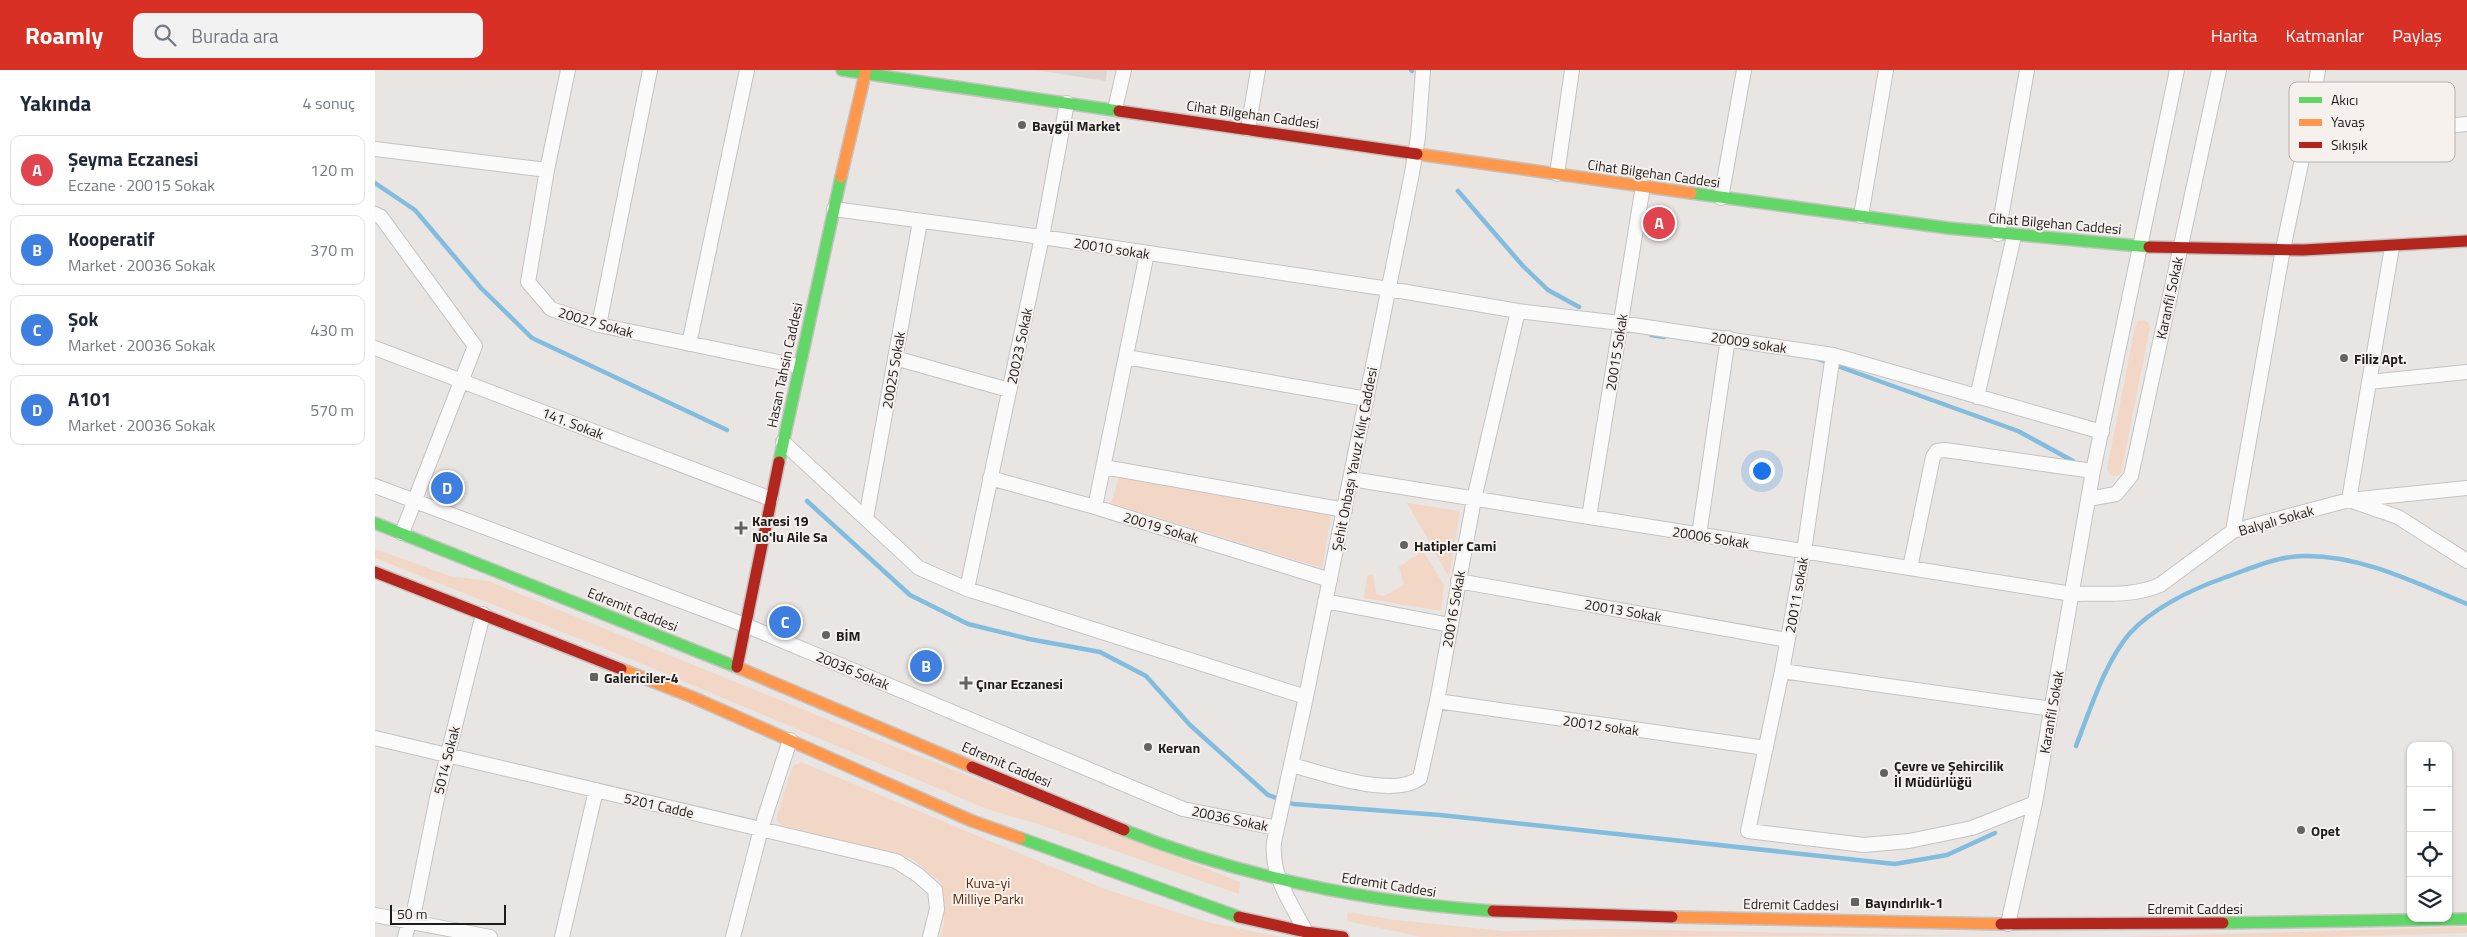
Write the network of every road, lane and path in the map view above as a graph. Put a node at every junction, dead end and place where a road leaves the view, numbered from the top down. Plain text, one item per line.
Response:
1 (568, 70) edge
2 (650, 70) edge
3 (747, 70) edge
4 (842, 70) edge
5 (1123, 70) edge
6 (1258, 70) edge
7 (1423, 70) edge
8 (1572, 70) edge
9 (1744, 70) edge
10 (1885, 70) edge
11 (2027, 70) edge
12 (2177, 70) edge
13 (2219, 70) edge
14 (866, 72) edge
15 (1067, 103) junction
16 (1115, 109) junction
17 (1248, 129) junction
18 (375, 149) edge
19 (1415, 154) junction
20 (2301, 162) edge
21 (547, 170) junction
22 (1557, 174) junction
23 (1643, 186) junction
24 (1721, 198) junction
25 (834, 209) junction
26 (375, 214) edge
27 (1861, 216) junction
28 (920, 222) junction
29 (1998, 234) junction
30 (2014, 236) junction
31 (1042, 237) junction
32 (2467, 241) edge
33 (2141, 246) junction
34 (2180, 247) junction
35 (2392, 247) junction
36 (2283, 249) junction
37 (1147, 253) junction
38 (1389, 289) junction
39 (1518, 311) junction
40 (1621, 323) junction
41 (599, 326) junction
42 (1728, 339) junction
43 (689, 344) junction
44 (375, 348) edge
45 (1833, 356) junction
46 (895, 358) junction
47 (1126, 358) junction
48 (798, 366) junction
49 (2467, 372) edge
50 (462, 381) junction
51 (2369, 382) junction
52 (1009, 390) junction
53 (1977, 397) junction
54 (1367, 399) junction
55 (2102, 432) junction
56 (783, 442) junction
57 (1103, 467) junction
58 (2093, 471) junction
59 (990, 478) junction
60 (1351, 479) junction
61 (375, 486) edge
62 (2467, 488) edge
63 (1474, 498) junction
64 (771, 499) junction
65 (2088, 499) junction
66 (415, 500) junction
67 (2349, 500) junction
68 (1095, 507) junction
69 (1345, 510) junction
70 (1589, 517) junction
71 (866, 518) junction
72 (375, 523) edge
73 (2233, 531) junction
74 (402, 533) junction
75 (1699, 535) junction
76 (1804, 551) junction
77 (2467, 561) edge
78 (445, 564) dead end
79 (1910, 568) junction
80 (375, 572) edge
81 (518, 579) junction
82 (1330, 580) junction
83 (1458, 580) junction
84 (967, 588) junction
85 (2072, 594) junction
86 (1325, 601) junction
87 (483, 614) junction
88 (745, 625) junction
89 (1450, 625) junction
90 (1787, 640) junction
91 (737, 667) junction
92 (1782, 671) junction
93 (1307, 697) junction
94 (1437, 702) junction
95 (2052, 709) junction
96 (375, 738) edge
97 (790, 740) junction
98 (1766, 748) junction
99 (447, 755) junction
100 (1292, 765) junction
101 (596, 790) junction
102 (2035, 803) junction
103 (1277, 824) junction
104 (761, 829) junction
105 (1277, 880) junction
106 (415, 907) dead end
107 (375, 915) edge
108 (2467, 919) edge
109 (409, 922) junction
110 (2008, 924) junction
111 (2155, 924) junction
112 (1307, 934) edge
113 (2078, 936) dead end
114 (405, 937) edge
115 (491, 937) edge
116 (562, 937) edge
117 (733, 937) edge
118 (930, 937) edge
119 (1343, 937) edge

1 - 21 street, 20027 Sokak
2 - 41 street
3 - 43 street
4 - 14 main road, Cihat Bilgehan Caddesi
5 - 16 street
6 - 17 street
7 - 19 street, Şehit Onbaşı Yavuz Kılıç Caddesi
8 - 22 street
9 - 24 street
10 - 27 street
11 - 29 street
12 - 33 street, Karanfil Sokak
13 - 34 street, Karanfil Sokak
14 - 15 main road, Cihat Bilgehan Caddesi
14 - 25 main road, Hasan Tahsin Caddesi
15 - 16 main road, Cihat Bilgehan Caddesi
15 - 31 street, 20023 Sokak
16 - 17 main road, Cihat Bilgehan Caddesi
17 - 19 main road, Cihat Bilgehan Caddesi
18 - 21 street
19 - 22 main road, Cihat Bilgehan Caddesi
19 - 38 street, Şehit Onbaşı Yavuz Kılıç Caddesi
20 - 36 street
21 - 41 street, 20027 Sokak
22 - 23 main road, Cihat Bilgehan Caddesi
23 - 24 main road, Cihat Bilgehan Caddesi
23 - 40 street, 20015 Sokak
24 - 27 main road, Cihat Bilgehan Caddesi
25 - 28 street, 20010 sokak
25 - 48 main road, Hasan Tahsin Caddesi
26 - 50 street
27 - 29 main road, Cihat Bilgehan Caddesi
28 - 31 street, 20010 sokak
28 - 46 street, 20025 Sokak
29 - 30 main road, Cihat Bilgehan Caddesi
30 - 33 main road, Cihat Bilgehan Caddesi
30 - 53 street
31 - 37 street, 20010 sokak
31 - 52 street, 20023 Sokak
32 - 35 main road, Cihat Bilgehan Caddesi
33 - 34 main road, Cihat Bilgehan Caddesi
33 - 55 street, Karanfil Sokak
34 - 36 main road, Cihat Bilgehan Caddesi
34 - 65 street, Karanfil Sokak
35 - 36 main road, Cihat Bilgehan Caddesi
35 - 51 street
36 - 73 street
37 - 38 street, 20010 sokak
37 - 47 street
38 - 39 street, 20009 sokak
38 - 54 street, Şehit Onbaşı Yavuz Kılıç Caddesi
39 - 40 street, 20009 sokak
39 - 63 street, 20016 Sokak
40 - 42 street, 20009 sokak
40 - 70 street, 20015 Sokak
41 - 43 street, 20027 Sokak
42 - 45 street, 20009 sokak
42 - 75 street
43 - 48 street, 20027 Sokak
44 - 50 street, 141. Sokak
45 - 53 street, 20009 sokak
45 - 76 street, 20011 sokak
46 - 52 street
46 - 71 street, 20025 Sokak
47 - 54 street
47 - 57 street
48 - 56 main road, Hasan Tahsin Caddesi
49 - 51 street
50 - 64 street, 141. Sokak
50 - 66 street
51 - 67 street
52 - 59 street, 20023 Sokak
53 - 55 street, 20009 sokak
54 - 60 street, Şehit Onbaşı Yavuz Kılıç Caddesi
55 - 58 street, Karanfil Sokak
56 - 64 main road, Hasan Tahsin Caddesi
56 - 71 street
57 - 68 street
57 - 69 street
58 - 65 street, Karanfil Sokak
58 - 79 street
59 - 68 street, 20019 Sokak
59 - 84 street, 20023 Sokak
60 - 63 street, 20006 Sokak
60 - 69 street, Şehit Onbaşı Yavuz Kılıç Caddesi
61 - 66 street, 20036 Sokak
62 - 67 street, Balyalı Sokak
63 - 70 street, 20006 Sokak
63 - 83 street, 20016 Sokak
64 - 88 main road, Hasan Tahsin Caddesi
65 - 85 street, Karanfil Sokak
66 - 74 street
66 - 88 street, 20036 Sokak
67 - 73 street, Balyalı Sokak
67 - 77 street
68 - 82 street, 20019 Sokak
69 - 82 street, Şehit Onbaşı Yavuz Kılıç Caddesi
70 - 75 street, 20006 Sokak
71 - 84 street
72 - 74 main road, Edremit Caddesi
73 - 85 street, Balyalı Sokak
74 - 81 main road, Edremit Caddesi
75 - 76 street, 20006 Sokak
76 - 79 street, 20006 Sokak
76 - 90 street, 20011 sokak
78 - 81 main road
79 - 85 street, 20006 Sokak
80 - 87 main road
81 - 91 main road, Edremit Caddesi
82 - 86 street, Şehit Onbaşı Yavuz Kılıç Caddesi
83 - 89 street, 20016 Sokak
83 - 90 street, 20013 Sokak
84 - 93 street
85 - 95 street, Karanfil Sokak
86 - 89 street
86 - 93 street, Şehit Onbaşı Yavuz Kılıç Caddesi
87 - 97 main road
87 - 99 street, 5014 Sokak
88 - 91 main road, Hasan Tahsin Caddesi
88 - 103 street, 20036 Sokak
89 - 94 street, 20016 Sokak
90 - 92 street, 20011 sokak
91 - 105 main road, Edremit Caddesi
92 - 95 street
92 - 98 street, 20011 sokak
93 - 100 street, Şehit Onbaşı Yavuz Kılıç Caddesi
94 - 98 street, 20012 sokak
94 - 100 street, 20016 Sokak
95 - 102 street, Karanfil Sokak
96 - 99 street, 5201 Cadde
97 - 104 street
97 - 112 main road
98 - 102 street, 20011 sokak
99 - 101 street, 5201 Cadde
99 - 106 street, 5014 Sokak
100 - 103 street, Şehit Onbaşı Yavuz Kılıç Caddesi
101 - 104 street, 5201 Cadde
101 - 116 street
102 - 110 street, Karanfil Sokak
103 - 105 street, Şehit Onbaşı Yavuz Kılıç Caddesi
104 - 117 street
104 - 118 street, 5201 Cadde
105 - 110 main road, Edremit Caddesi
105 - 112 street
107 - 109 street
108 - 111 main road, Edremit Caddesi
109 - 114 street
109 - 115 street
110 - 111 main road, Edremit Caddesi
111 - 113 main road
112 - 119 main road

